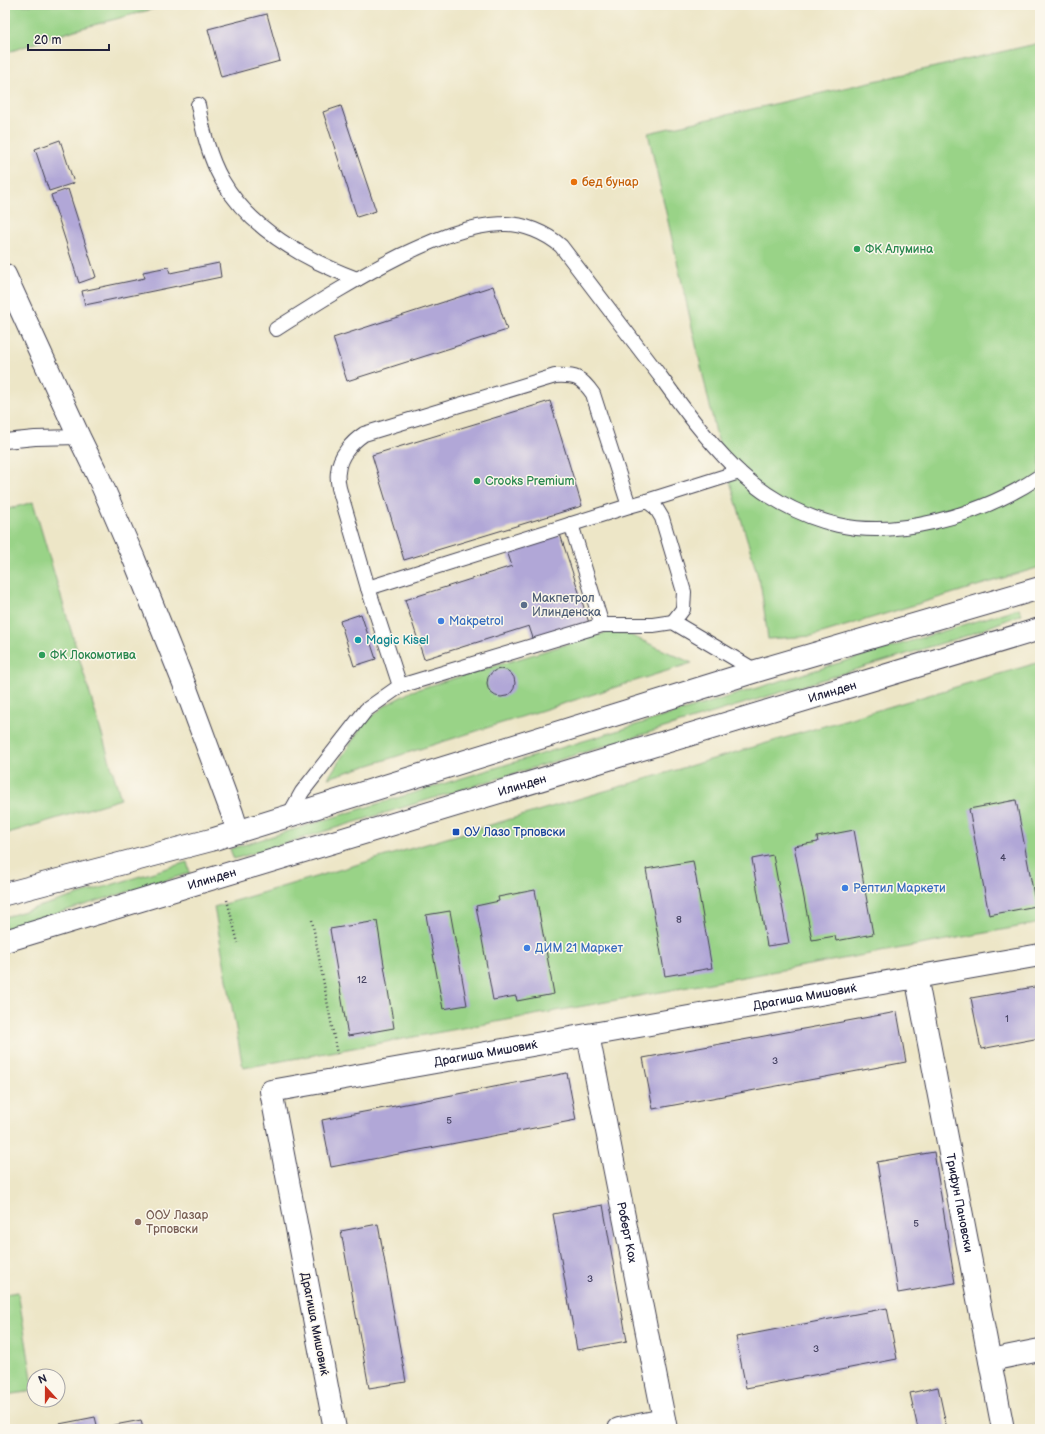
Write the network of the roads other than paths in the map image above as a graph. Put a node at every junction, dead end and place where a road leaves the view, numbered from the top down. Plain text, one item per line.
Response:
1 (198, 105) dead end
2 (5, 275) edge
3 (357, 280) junction
4 (276, 330) dead end
5 (79, 437) junction
6 (5, 441) edge
7 (739, 472) junction
8 (1040, 476) edge
9 (647, 501) junction
10 (629, 506) junction
11 (571, 524) junction
12 (368, 588) junction
13 (1040, 588) edge
14 (673, 622) junction
15 (602, 625) junction
16 (1040, 629) edge
17 (756, 671) junction
18 (400, 686) junction
19 (288, 817) junction
20 (238, 832) junction
21 (5, 894) edge
22 (5, 942) edge
23 (1040, 954) edge
24 (916, 976) junction
25 (588, 1035) junction
26 (1040, 1350) edge
27 (990, 1360) junction
28 (665, 1425) edge
29 (335, 1429) edge
30 (619, 1429) edge
31 (1003, 1429) edge

1 - 3 lane
2 - 5 street
3 - 4 lane
3 - 7 lane
5 - 6 lane
5 - 20 street
7 - 8 lane
7 - 9 lane
9 - 10 lane
9 - 14 lane
10 - 11 lane
10 - 12 lane
11 - 12 lane
11 - 15 lane
12 - 18 lane
13 - 17 street
14 - 15 lane
14 - 17 lane
15 - 18 lane
16 - 22 street, Илинден
17 - 19 street
18 - 19 lane
19 - 20 street
20 - 21 street
23 - 24 street, Драгиша Мишовиќ
24 - 25 street, Драгиша Мишовиќ
24 - 27 street, Трифун Пановски
25 - 28 street, Роберт Кох
25 - 29 street, Драгиша Мишовиќ
26 - 27 street
27 - 31 street, Трифун Пановски
28 - 30 street

